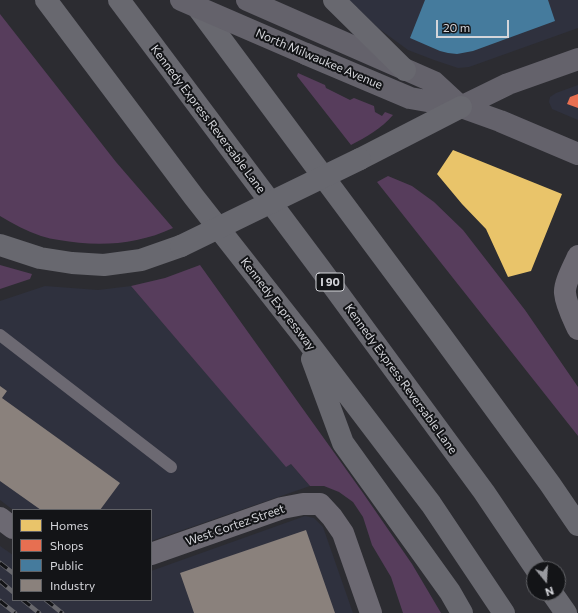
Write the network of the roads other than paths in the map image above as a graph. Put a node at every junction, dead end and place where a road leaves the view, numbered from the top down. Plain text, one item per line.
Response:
1 (46, 0) edge
2 (118, 0) edge
3 (181, 0) edge
4 (192, 0) edge
5 (334, 0) edge
6 (251, 2) edge
7 (578, 59) edge
8 (405, 70) junction
9 (461, 108) junction
10 (578, 154) edge
11 (0, 245) edge
12 (578, 256) edge
13 (578, 329) edge
14 (0, 335) edge
15 (304, 337) junction
16 (171, 467) dead end
17 (0, 518) edge
18 (578, 525) edge
19 (12, 527) edge
20 (152, 554) edge
21 (531, 561) edge
22 (558, 601) edge
23 (371, 613) edge
24 (462, 613) edge
25 (504, 613) edge
26 (566, 613) edge

1 - 15 highway, Kennedy Expressway
2 - 21 highway, Kennedy Express Reversable Lane / I 90
3 - 9 main road, North Milwaukee Avenue, bridge
4 - 18 highway
5 - 8 highway
6 - 8 main road, North Milwaukee Avenue
7 - 9 main road
8 - 9 main road, North Milwaukee Avenue
9 - 10 main road, North Milwaukee Avenue
9 - 11 highway, bridge
12 - 13 street
14 - 16 lane
15 - 24 highway
15 - 25 highway, Kennedy Expressway
17 - 19 street
20 - 23 street, West Cortez Street
22 - 26 highway

